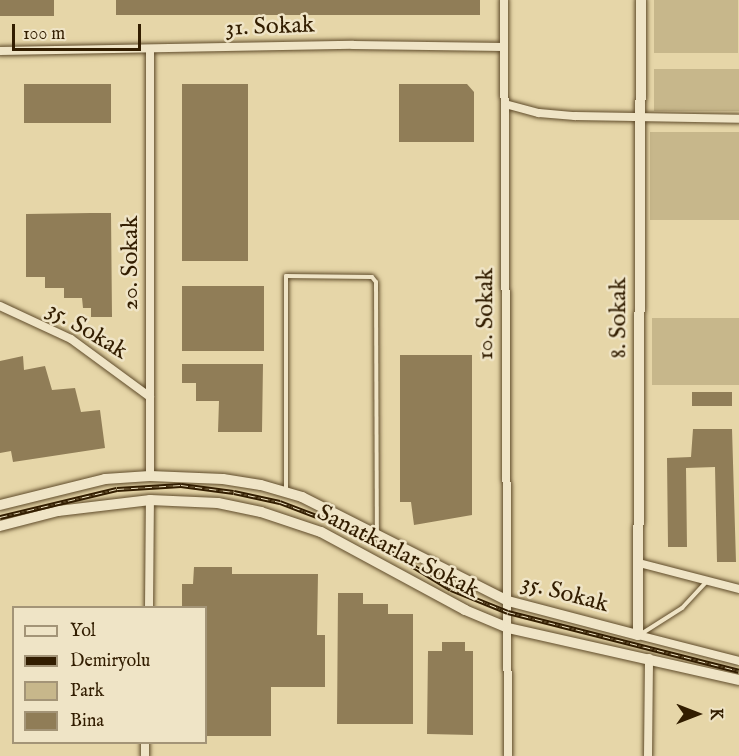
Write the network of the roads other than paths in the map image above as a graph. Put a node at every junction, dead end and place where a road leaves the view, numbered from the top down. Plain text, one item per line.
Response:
1 (504, 0) edge
2 (641, 0) edge
3 (504, 47) junction
4 (150, 50) junction
5 (0, 51) edge
6 (505, 104) junction
7 (642, 118) junction
8 (739, 119) edge
9 (0, 306) edge
10 (150, 397) junction
11 (150, 476) junction
12 (285, 492) junction
13 (150, 500) junction
14 (0, 505) edge
15 (0, 526) edge
16 (376, 537) junction
17 (639, 563) junction
18 (707, 581) junction
19 (739, 589) edge
20 (508, 601) junction
21 (149, 606) edge
22 (508, 628) junction
23 (638, 636) junction
24 (649, 658) junction
25 (739, 661) edge
26 (739, 680) edge
27 (508, 756) edge
28 (648, 756) edge

1 - 3 street, 10. Sokak
2 - 7 street, 8. Sokak
3 - 4 street, 31. Sokak
3 - 6 street, 10. Sokak
4 - 5 street, 31. Sokak
4 - 10 street, 20. Sokak
6 - 7 street
6 - 20 street, 10. Sokak
7 - 8 street
7 - 17 street, 8. Sokak
9 - 10 street, 35. Sokak
10 - 11 street, 20. Sokak
11 - 12 street, 35. Sokak
11 - 14 street, 35. Sokak
12 - 16 street, 35. Sokak
12 - 16 lane
13 - 15 street, Sanatkarlar Sokak
13 - 21 street
13 - 22 street, Sanatkarlar Sokak
16 - 20 street, 35. Sokak
17 - 18 street
17 - 23 street, 8. Sokak
18 - 19 street
18 - 23 lane
20 - 22 street, 10. Sokak
20 - 23 street, 35. Sokak
22 - 24 street, Sanatkarlar Sokak
22 - 27 street, 10. Sokak
23 - 25 street, 35. Sokak
24 - 26 street, Sanatkarlar Sokak
24 - 28 street

